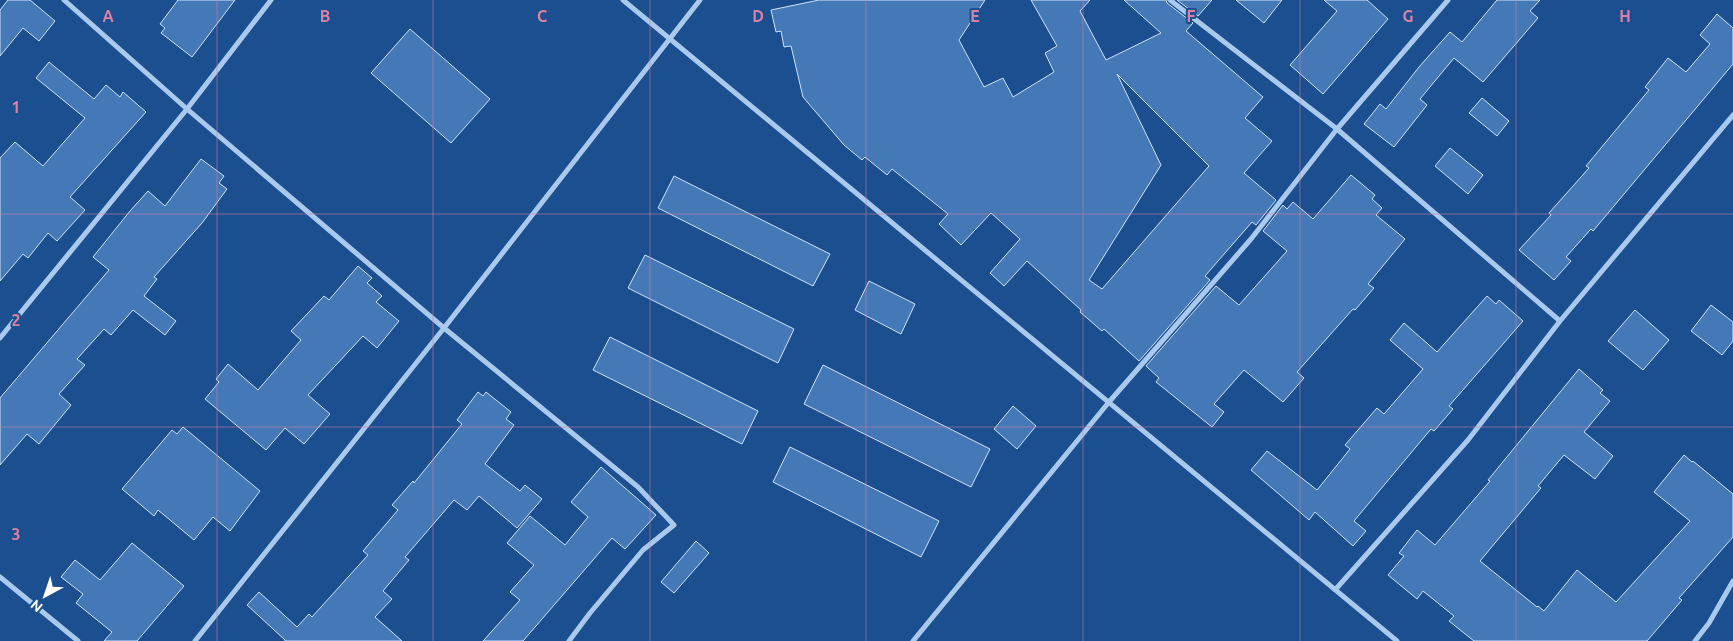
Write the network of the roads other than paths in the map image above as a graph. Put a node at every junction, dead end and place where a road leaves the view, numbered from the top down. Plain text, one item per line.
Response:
1 (64, 0) edge
2 (270, 0) edge
3 (623, 0) edge
4 (700, 0) edge
5 (1170, 0) edge
6 (1448, 0) edge
7 (668, 39) junction
8 (187, 109) junction
9 (1733, 115) edge
10 (1337, 129) junction
11 (1560, 321) junction
12 (444, 328) junction
13 (0, 338) edge
14 (1109, 402) junction
15 (0, 577) edge
16 (1733, 581) edge
17 (1335, 590) junction
18 (78, 641) edge
19 (195, 641) edge
20 (569, 641) edge
21 (913, 641) edge
22 (1397, 641) edge
23 (1695, 641) edge

1 - 8 street
2 - 8 street
3 - 7 street
4 - 7 street
5 - 10 street
6 - 10 street
7 - 12 street
7 - 14 street
8 - 12 street
8 - 13 street
9 - 11 street
10 - 11 street
10 - 14 street
11 - 17 street
12 - 19 street
12 - 20 street
14 - 17 street
14 - 21 street
15 - 18 street
16 - 23 street
17 - 22 street

